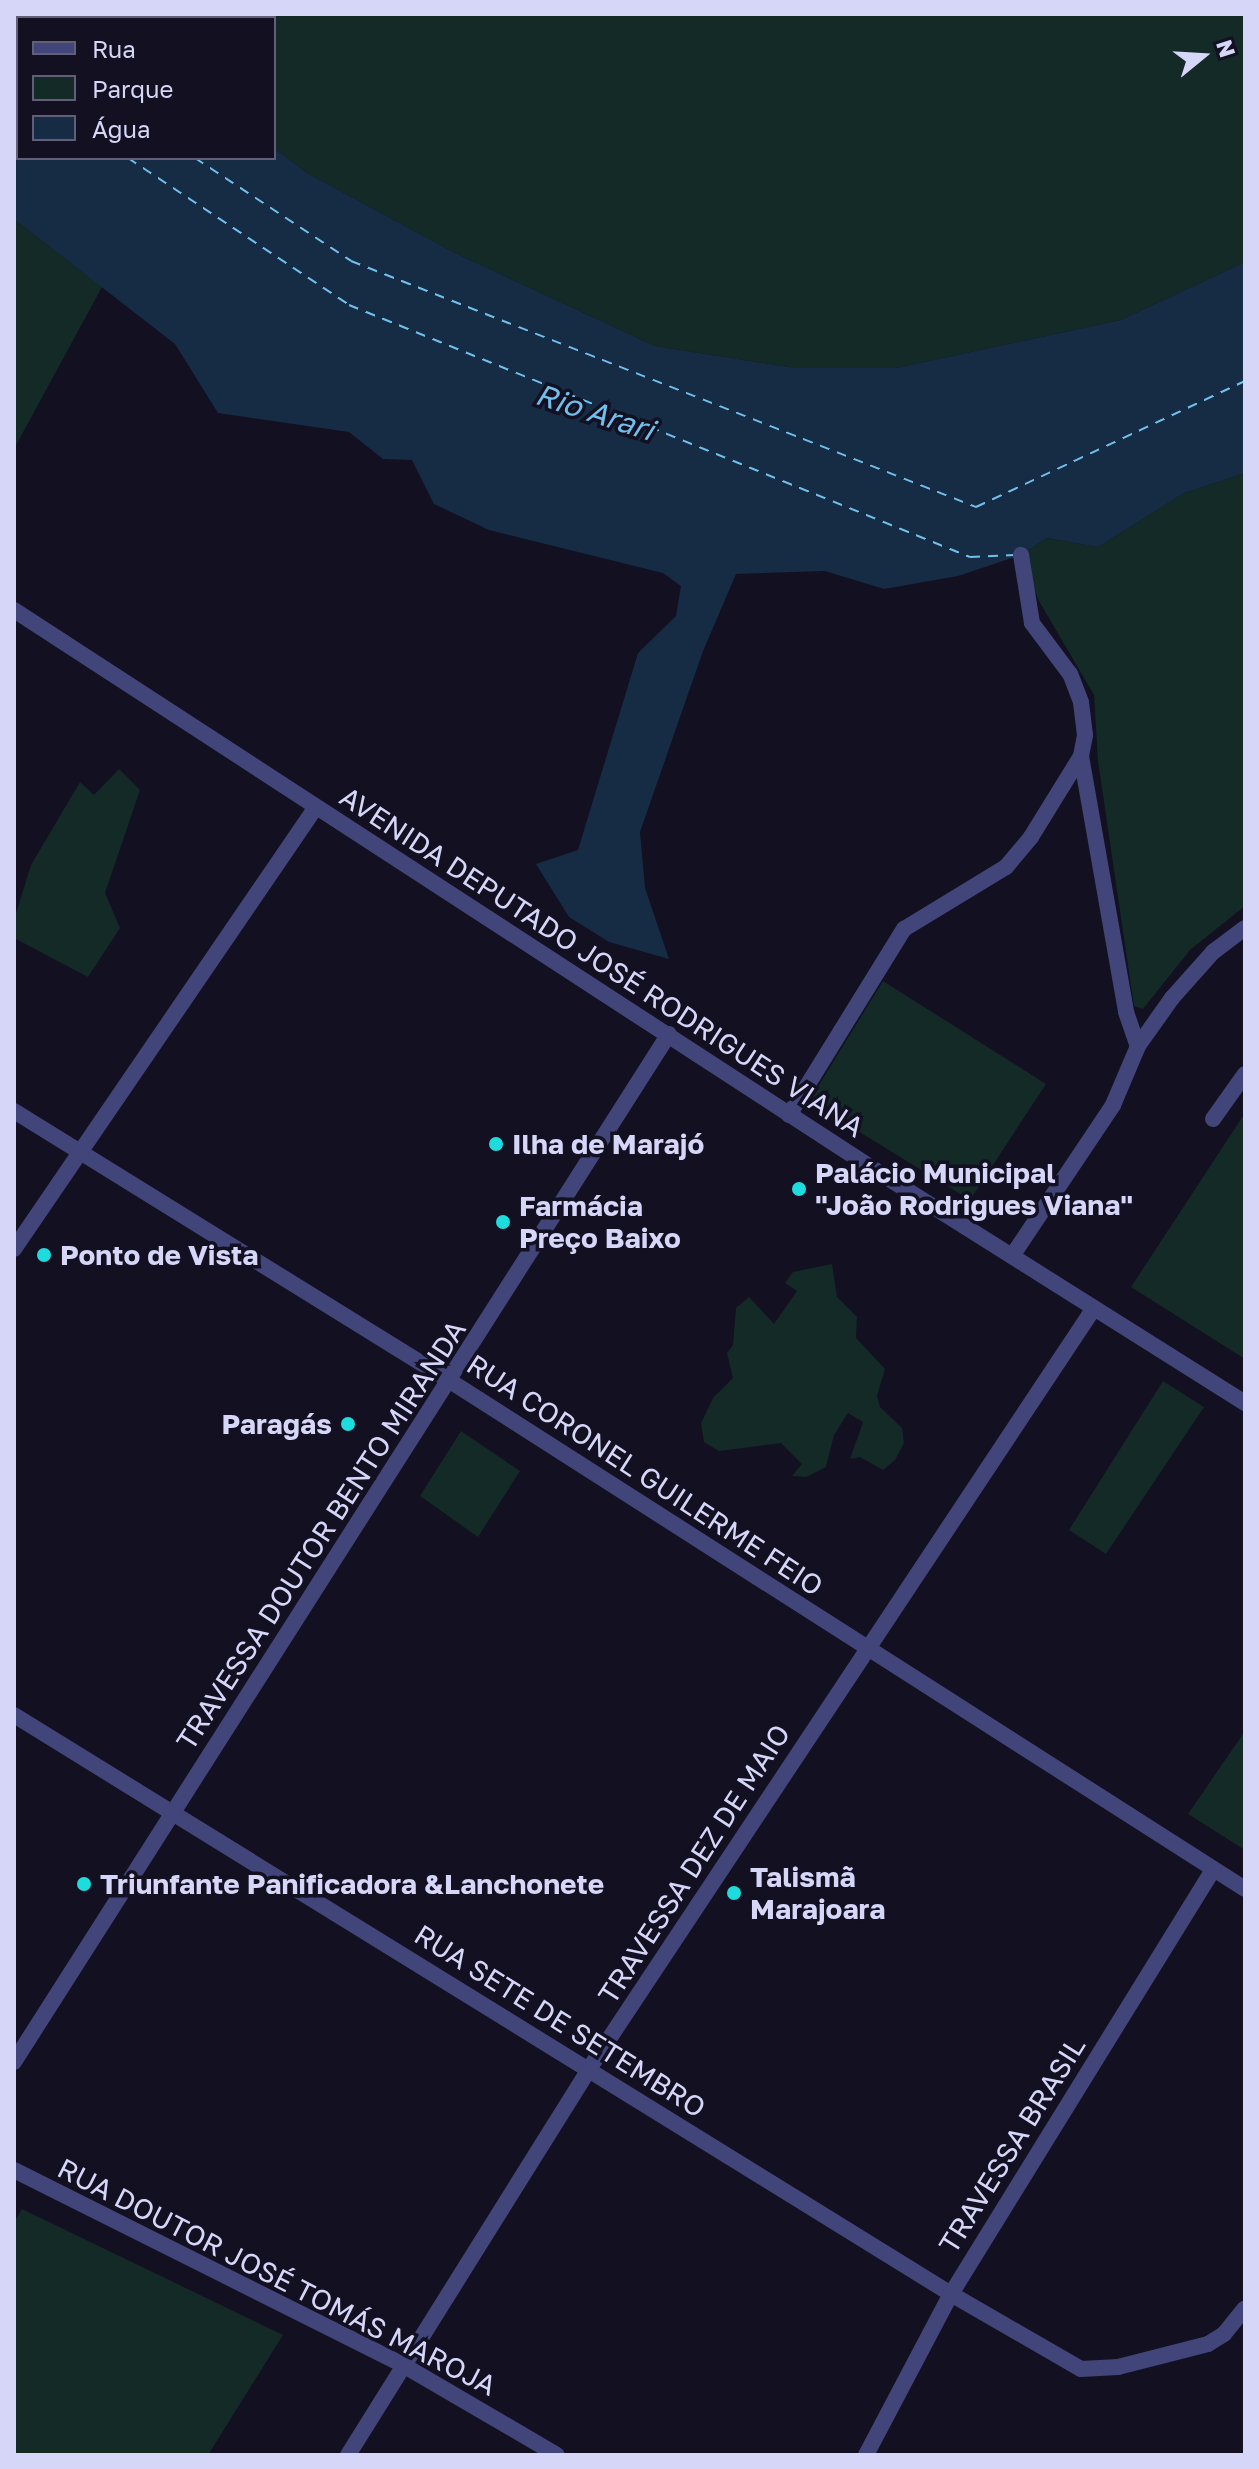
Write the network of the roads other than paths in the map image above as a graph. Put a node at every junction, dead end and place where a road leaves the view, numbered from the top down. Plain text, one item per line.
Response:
1 (1021, 555) dead end
2 (14, 610) edge
3 (1081, 756) junction
4 (316, 807) junction
5 (1245, 928) edge
6 (669, 1034) junction
7 (1138, 1046) junction
8 (1245, 1074) edge
9 (14, 1111) edge
10 (789, 1115) junction
11 (1213, 1119) dead end
12 (80, 1151) junction
13 (14, 1249) edge
14 (1012, 1256) junction
15 (1094, 1308) junction
16 (450, 1381) junction
17 (1245, 1403) edge
18 (867, 1649) junction
19 (14, 1715) edge
20 (173, 1813) junction
21 (1213, 1869) junction
22 (1245, 1889) edge
23 (14, 2062) edge
24 (589, 2069) junction
25 (14, 2170) edge
26 (951, 2294) junction
27 (1245, 2308) edge
28 (403, 2365) junction
29 (348, 2455) edge
30 (557, 2455) edge
31 (866, 2455) edge

1 - 3 street
2 - 4 street, AVENIDA DEPUTADO JOSÉ RODRIGUES VIANA
3 - 7 street
3 - 10 street
4 - 6 street, AVENIDA DEPUTADO JOSÉ RODRIGUES VIANA
4 - 12 street
5 - 7 street
6 - 10 street, AVENIDA DEPUTADO JOSÉ RODRIGUES VIANA
6 - 16 street, TRAVESSA DOUTOR BENTO MIRANDA
7 - 14 street
8 - 11 street
9 - 12 street, RUA CORONEL GUILERME FEIO
10 - 14 street, AVENIDA DEPUTADO JOSÉ RODRIGUES VIANA
12 - 13 street
12 - 16 street, RUA CORONEL GUILERME FEIO
14 - 15 street, AVENIDA DEPUTADO JOSÉ RODRIGUES VIANA
15 - 17 street, AVENIDA DEPUTADO JOSÉ RODRIGUES VIANA
15 - 18 street, TRAVESSA DEZ DE MAIO
16 - 18 street, RUA CORONEL GUILERME FEIO
16 - 20 street, TRAVESSA DOUTOR BENTO MIRANDA
18 - 21 street, RUA CORONEL GUILERME FEIO
18 - 24 street, TRAVESSA DEZ DE MAIO
19 - 20 street, RUA SETE DE SETEMBRO
20 - 23 street, TRAVESSA DOUTOR BENTO MIRANDA
20 - 24 street, RUA SETE DE SETEMBRO
21 - 22 street, RUA CORONEL GUILERME FEIO
21 - 26 street, TRAVESSA BRASIL
24 - 26 street, RUA SETE DE SETEMBRO
24 - 28 street, TRAVESSA DEZ DE MAIO
25 - 28 street, RUA DOUTOR JOSÉ TOMÁS MAROJA
26 - 27 street, RUA SETE DE SETEMBRO
26 - 31 street, TRAVESSA BRASIL
28 - 29 street, TRAVESSA DEZ DE MAIO
28 - 30 street, RUA DOUTOR JOSÉ TOMÁS MAROJA

